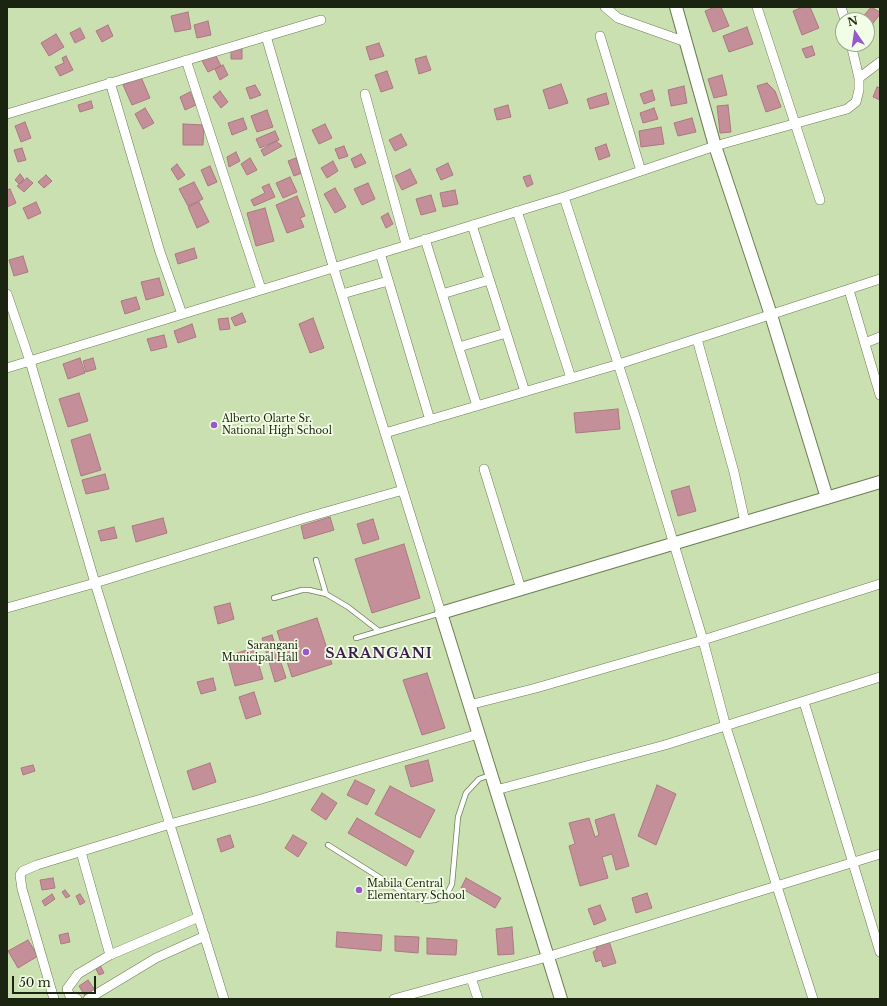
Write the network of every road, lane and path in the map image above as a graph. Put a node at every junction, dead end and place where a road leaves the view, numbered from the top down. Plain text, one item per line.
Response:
1 (605, 7) edge
2 (676, 7) edge
3 (757, 7) edge
4 (321, 20) dead end
5 (266, 36) junction
6 (600, 36) dead end
7 (686, 42) junction
8 (853, 52) edge
9 (186, 60) junction
10 (880, 62) edge
11 (859, 78) junction
12 (110, 82) junction
13 (366, 94) dead end
14 (7, 114) edge
15 (795, 123) junction
16 (715, 146) junction
17 (641, 171) junction
18 (564, 197) junction
19 (820, 200) dead end
20 (517, 211) junction
21 (472, 225) junction
22 (425, 239) junction
23 (406, 244) junction
24 (380, 252) junction
25 (333, 266) junction
26 (880, 279) edge
27 (490, 280) junction
28 (388, 281) junction
29 (261, 289) junction
30 (849, 290) junction
31 (7, 294) edge
32 (342, 294) junction
33 (442, 294) junction
34 (182, 314) junction
35 (771, 315) junction
36 (506, 333) junction
37 (880, 337) edge
38 (697, 339) junction
39 (865, 344) junction
40 (459, 347) junction
41 (30, 361) junction
42 (619, 364) junction
43 (7, 368) edge
44 (571, 378) junction
45 (525, 392) junction
46 (880, 395) edge
47 (477, 406) junction
48 (430, 420) junction
49 (385, 433) junction
50 (484, 469) dead end
51 (880, 482) edge
52 (403, 490) junction
53 (827, 498) junction
54 (745, 522) junction
55 (674, 544) junction
56 (316, 560) dead end
57 (95, 583) junction
58 (880, 584) edge
59 (521, 589) junction
60 (326, 594) junction
61 (274, 598) dead end
62 (7, 608) edge
63 (441, 613) junction
64 (379, 631) junction
65 (356, 638) dead end
66 (703, 640) junction
67 (880, 678) edge
68 (804, 702) junction
69 (469, 705) junction
70 (726, 727) junction
71 (478, 734) junction
72 (491, 775) junction
73 (496, 790) junction
74 (170, 824) junction
75 (328, 845) dead end
76 (80, 852) junction
77 (880, 854) edge
78 (853, 863) junction
79 (777, 887) junction
80 (199, 917) junction
81 (205, 936) junction
82 (880, 952) edge
83 (110, 955) junction
84 (547, 957) junction
85 (471, 978) junction
86 (54, 999) edge
87 (77, 999) edge
88 (88, 999) edge
89 (224, 999) edge
90 (394, 999) edge
91 (478, 999) edge
92 (561, 999) edge
93 (813, 999) edge

1 - 7 street
2 - 7 street
3 - 15 street
4 - 5 street
5 - 9 street
5 - 25 street
6 - 17 street
7 - 16 street
8 - 11 street
9 - 12 street
9 - 29 street
10 - 11 street
11 - 15 street
12 - 14 street
12 - 34 street
13 - 23 street
15 - 16 street
15 - 19 street
16 - 17 street
16 - 35 street
17 - 18 street
18 - 20 street
18 - 42 street
20 - 21 street
20 - 44 street
21 - 22 street
21 - 27 street
22 - 23 street
22 - 33 street
23 - 24 street
24 - 25 street
24 - 28 street
25 - 29 street
25 - 32 street
26 - 30 street
27 - 33 street
27 - 36 street
28 - 32 street
28 - 48 street
29 - 34 street
30 - 35 street
30 - 39 street
31 - 41 street
32 - 49 street
33 - 40 street
34 - 41 street
35 - 38 street
35 - 53 street
36 - 40 street
36 - 45 street
37 - 39 street
38 - 42 street
38 - 54 street
39 - 46 street
40 - 47 street
41 - 43 street
41 - 57 street
42 - 44 street
42 - 55 street
44 - 45 street
45 - 47 street
47 - 48 street
48 - 49 street
49 - 52 street
50 - 59 street
51 - 53 street
52 - 57 street
52 - 63 street
53 - 54 street
54 - 55 street
55 - 59 street
55 - 66 street
56 - 60 lane
57 - 62 street
57 - 74 street
58 - 66 street
59 - 63 street
60 - 61 lane
60 - 64 lane
63 - 64 lane
63 - 69 street
64 - 65 lane
66 - 69 street
66 - 70 street
67 - 68 street
68 - 70 street
68 - 78 street
69 - 71 street
70 - 73 street
70 - 79 street
71 - 72 street
71 - 74 street
72 - 73 street
72 - 75 lane
73 - 84 street
74 - 76 street
74 - 80 street
76 - 83 street
76 - 86 street
77 - 78 street
78 - 79 street
78 - 82 street
79 - 84 street
79 - 93 street
80 - 81 street
80 - 83 street
81 - 88 street
81 - 89 street
83 - 87 street
84 - 85 street
84 - 92 street
85 - 90 street
85 - 91 street

